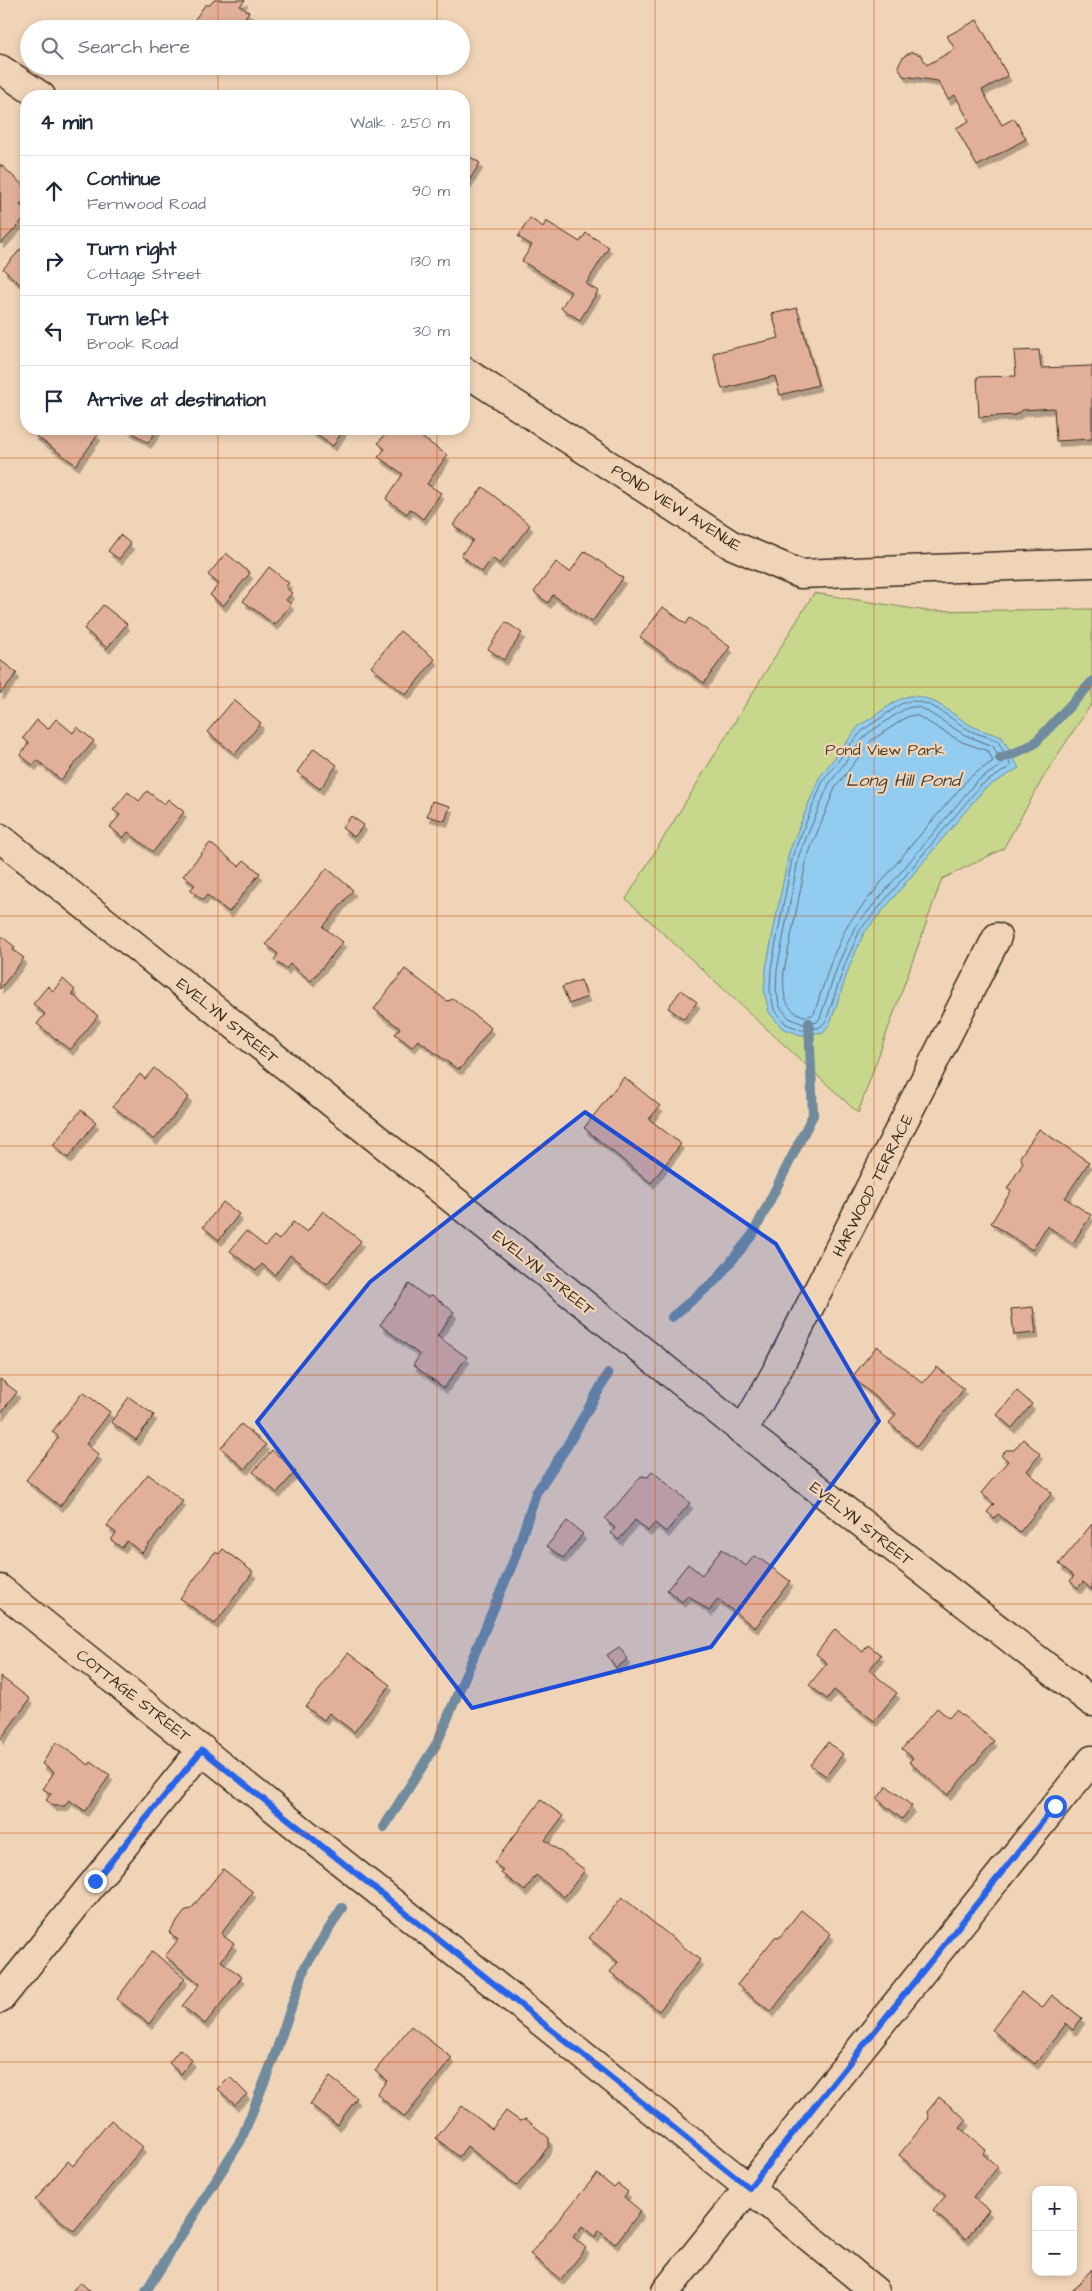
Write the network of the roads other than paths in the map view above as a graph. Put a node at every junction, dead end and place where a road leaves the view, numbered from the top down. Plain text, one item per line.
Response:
1 (0, 69) edge
2 (33, 90) edge
3 (470, 375) edge
4 (1092, 563) edge
5 (0, 838) edge
6 (997, 937) dead end
7 (743, 1431) junction
8 (0, 1589) edge
9 (1092, 1702) edge
10 (202, 1750) junction
11 (1092, 1760) edge
12 (0, 1999) edge
13 (749, 2188) junction
14 (666, 2291) edge
15 (875, 2291) edge

1 - 2 street
3 - 4 street, POND VIEW AVENUE
5 - 7 street, EVELYN STREET
6 - 7 street, HARWOOD TERRACE
7 - 9 street, EVELYN STREET
8 - 10 street, COTTAGE STREET
10 - 12 street
10 - 13 street, COTTAGE STREET
11 - 13 street
13 - 14 street
13 - 15 street, COTTAGE STREET

